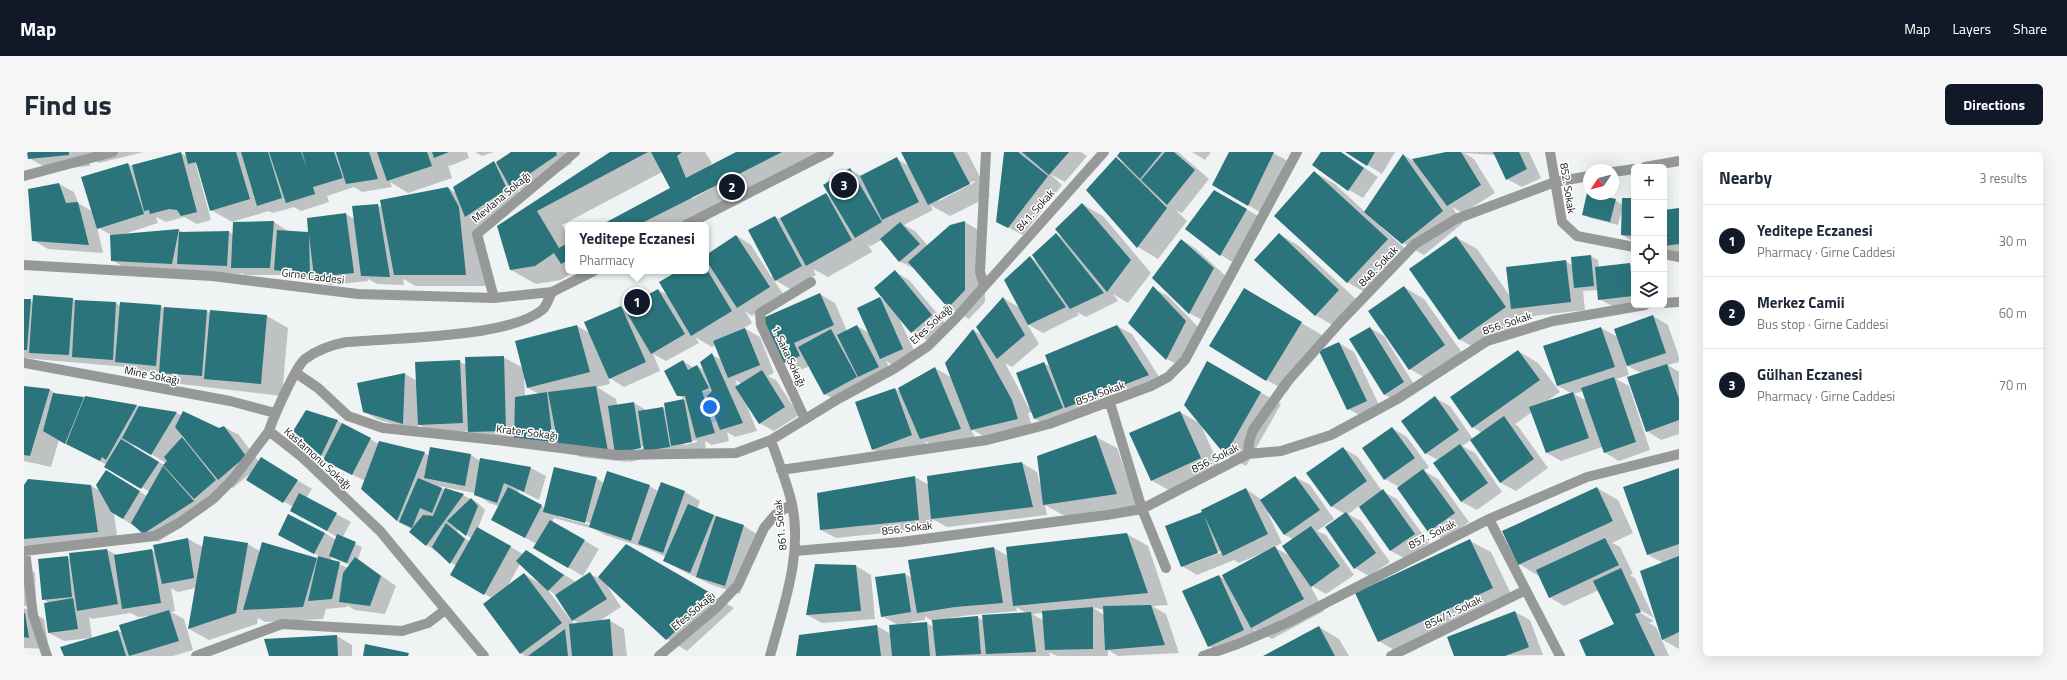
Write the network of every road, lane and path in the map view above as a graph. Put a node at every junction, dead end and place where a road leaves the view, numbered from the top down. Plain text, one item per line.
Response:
1 (113, 152) edge
2 (575, 152) edge
3 (830, 152) edge
4 (986, 152) edge
5 (1104, 152) edge
6 (1297, 152) edge
7 (1550, 152) edge
8 (1679, 161) edge
9 (1662, 164) edge
10 (1631, 169) edge
11 (1619, 171) edge
12 (24, 176) edge
13 (1583, 177) edge
14 (1555, 182) junction
15 (692, 222) edge
16 (1631, 247) edge
17 (1667, 254) edge
18 (1679, 256) edge
19 (24, 265) edge
20 (588, 274) edge
21 (811, 282) dead end
22 (984, 285) junction
23 (552, 292) junction
24 (494, 298) junction
25 (1679, 302) edge
26 (1667, 303) edge
27 (1631, 307) edge
28 (24, 363) edge
29 (296, 373) junction
30 (1110, 403) junction
31 (275, 413) junction
32 (805, 419) junction
33 (269, 431) junction
34 (771, 440) junction
35 (1248, 454) junction
36 (1679, 454) edge
37 (781, 470) junction
38 (792, 504) junction
39 (1142, 509) junction
40 (1489, 519) junction
41 (24, 551) edge
42 (795, 551) junction
43 (1166, 568) dead end
44 (1526, 590) junction
45 (445, 610) junction
46 (47, 656) edge
47 (196, 656) edge
48 (484, 656) edge
49 (659, 656) edge
50 (770, 656) edge
51 (1203, 656) edge
52 (1392, 656) edge
53 (1560, 656) edge

1 - 12 street
2 - 24 street, Mevlana Sokağı
3 - 15 street
4 - 22 street
5 - 22 street, 841. Sokak
6 - 30 street, 855. Sokak
7 - 14 street, 852. Sokak
8 - 9 street
10 - 11 street
13 - 14 street, 848. Sokak
14 - 16 street, 852. Sokak
14 - 35 street, 848. Sokak
17 - 18 street
19 - 24 street, Girne Caddesi
20 - 23 street, Girne Caddesi
21 - 32 street, 1. Saka Sokağı
22 - 32 street, Efes Sokağı
23 - 24 street, Girne Caddesi
23 - 29 street, Kastamonu Sokağı
25 - 26 street
27 - 35 street, 856. Sokak
28 - 31 street, Mine Sokağı
29 - 31 street, Kastamonu Sokağı
29 - 34 street, Krater Sokağı
30 - 37 street, 855. Sokak
30 - 39 street
31 - 33 street, Kastamonu Sokağı
32 - 34 street, Efes Sokağı
33 - 41 street
33 - 45 street, Kastamonu Sokağı
34 - 37 street, 861. Sokak
35 - 39 street, 856. Sokak
36 - 40 street, 857. Sokak
37 - 38 street, 861. Sokak
38 - 42 street, 861. Sokak
38 - 49 street, Efes Sokağı
39 - 42 street, 856. Sokak
39 - 43 street
40 - 44 street
40 - 51 street, 857. Sokak
41 - 46 street
42 - 50 street, 861. Sokak
44 - 52 street, 854/1. Sokak
44 - 53 street
45 - 47 street
45 - 48 street, Kastamonu Sokağı

